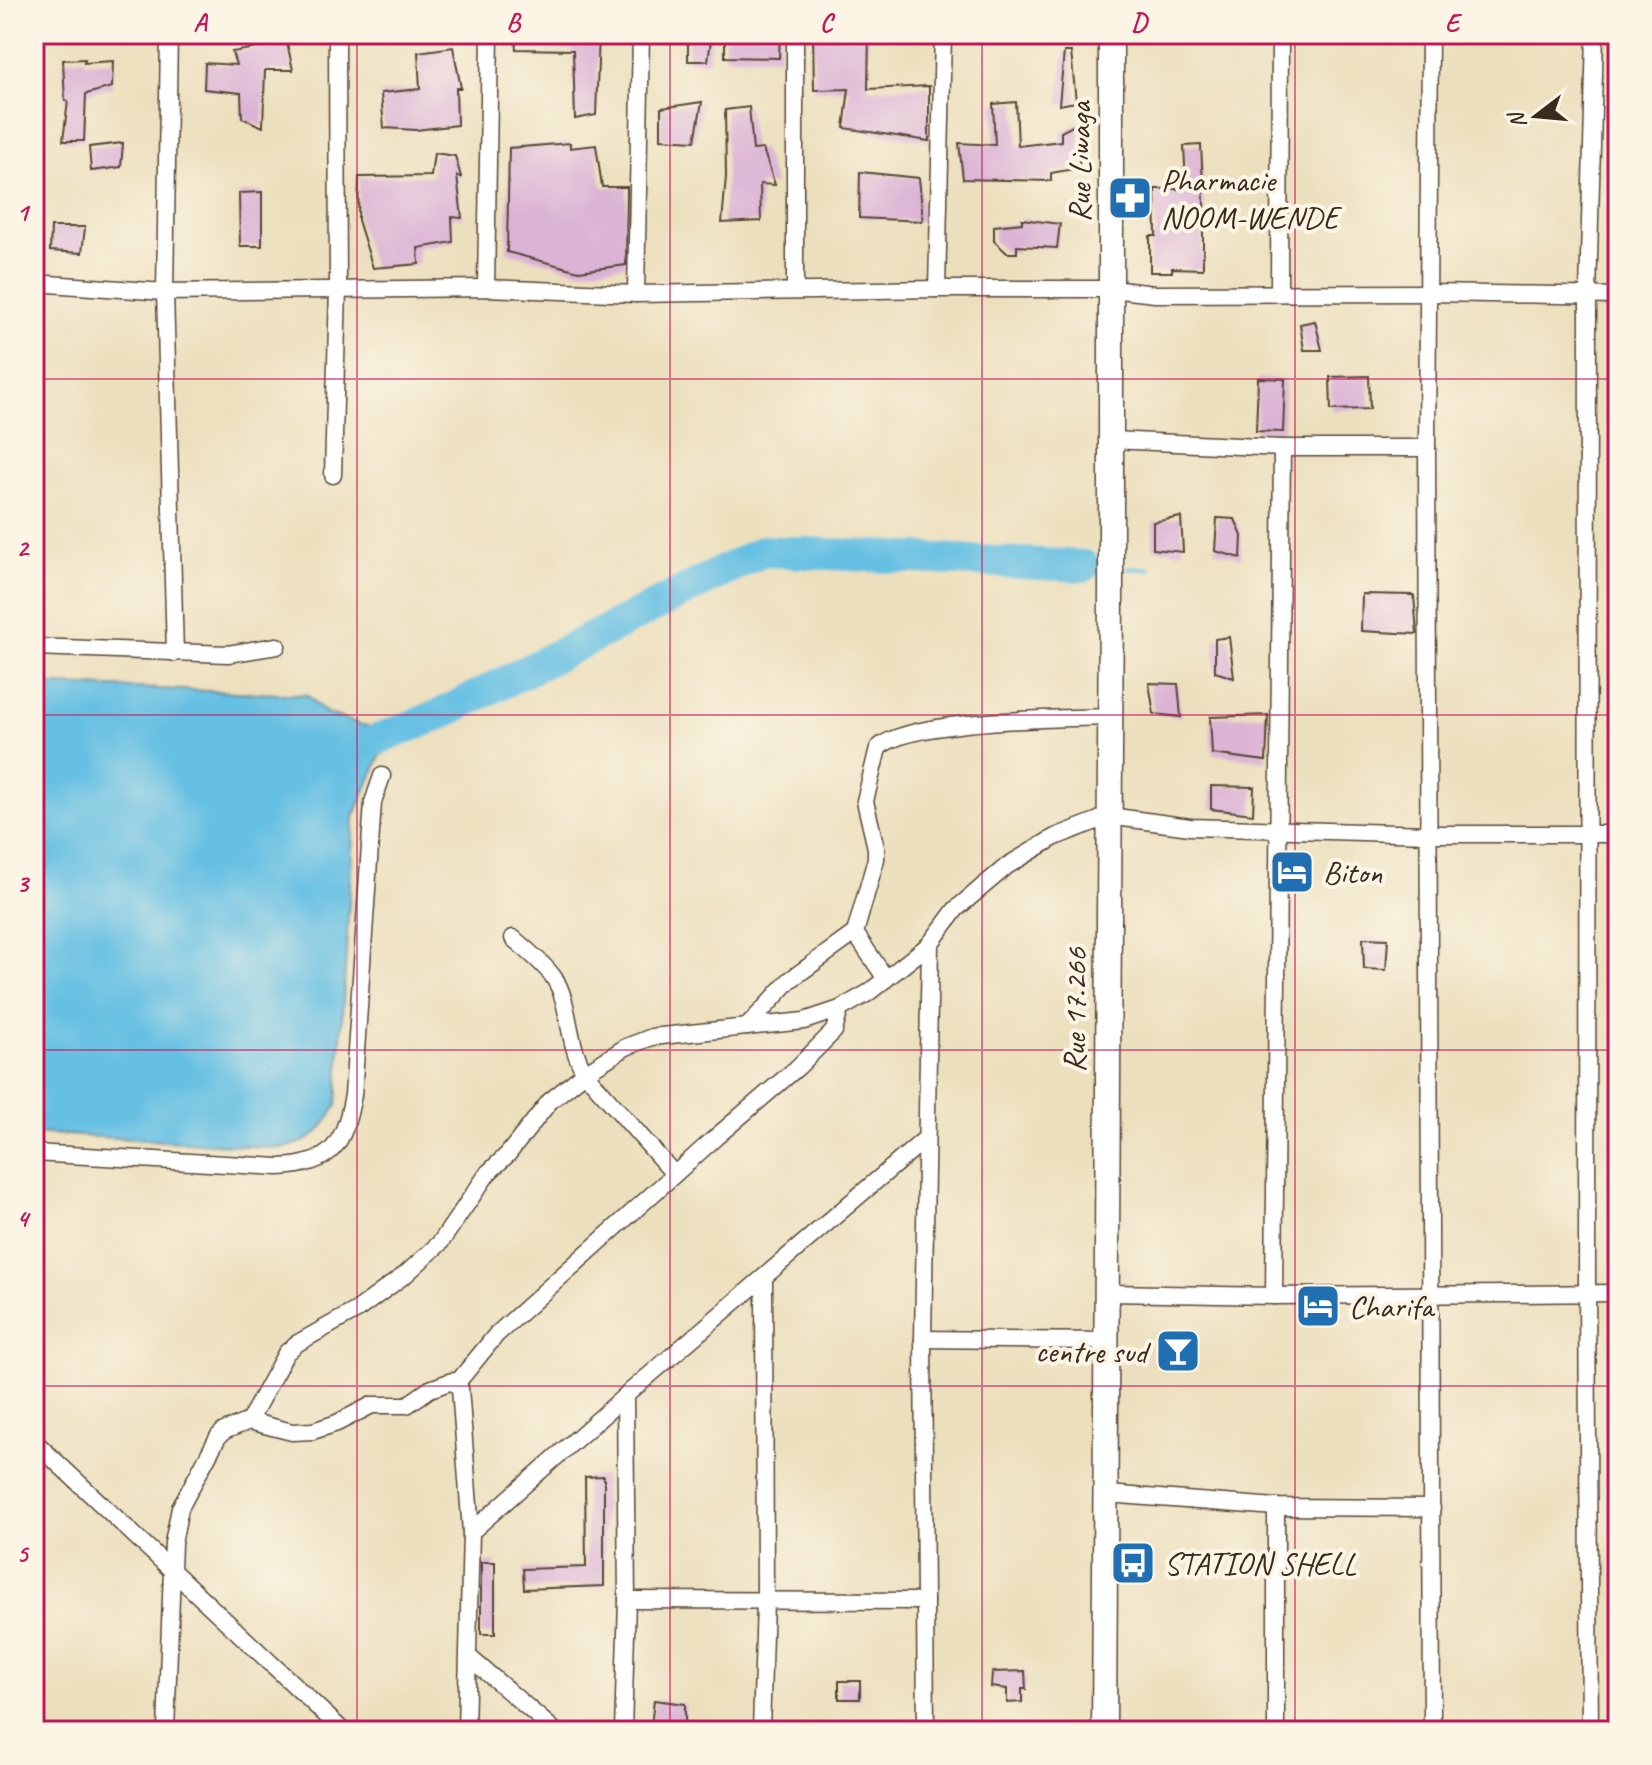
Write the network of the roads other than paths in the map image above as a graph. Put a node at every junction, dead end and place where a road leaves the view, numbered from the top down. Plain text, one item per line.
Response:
1 (169, 34) edge
2 (337, 34) edge
3 (490, 34) edge
4 (641, 34) edge
5 (795, 34) edge
6 (943, 34) edge
7 (1111, 34) edge
8 (1280, 34) edge
9 (1430, 34) edge
10 (1595, 34) edge
11 (34, 283) edge
12 (338, 288) junction
13 (486, 288) junction
14 (937, 289) junction
15 (1111, 289) junction
16 (795, 291) junction
17 (165, 292) junction
18 (1279, 293) junction
19 (1429, 293) junction
20 (636, 294) junction
21 (1588, 295) junction
22 (1618, 296) edge
23 (1112, 440) junction
24 (1282, 448) junction
25 (1427, 448) junction
26 (333, 475) dead end
27 (277, 646) dead end
28 (34, 647) edge
29 (175, 653) junction
30 (1110, 717) junction
31 (382, 776) dead end
32 (1109, 816) junction
33 (1278, 829) junction
34 (1428, 834) junction
35 (1618, 834) edge
36 (1589, 835) junction
37 (855, 933) junction
38 (513, 938) dead end
39 (930, 944) junction
40 (886, 979) junction
41 (840, 1009) junction
42 (747, 1027) junction
43 (585, 1073) junction
44 (925, 1139) junction
45 (34, 1153) edge
46 (674, 1174) junction
47 (764, 1279) junction
48 (1587, 1292) junction
49 (1108, 1293) junction
50 (1618, 1293) edge
51 (1430, 1295) junction
52 (1274, 1296) junction
53 (923, 1339) junction
54 (1107, 1341) junction
55 (457, 1383) junction
56 (625, 1396) junction
57 (249, 1421) junction
58 (34, 1441) edge
59 (1107, 1494) junction
60 (1276, 1507) junction
61 (1432, 1508) junction
62 (471, 1532) junction
63 (173, 1574) junction
64 (627, 1600) junction
65 (925, 1601) junction
66 (765, 1602) junction
67 (470, 1658) junction
68 (318, 1708) junction
69 (166, 1731) edge
70 (319, 1731) edge
71 (343, 1731) edge
72 (466, 1731) edge
73 (555, 1731) edge
74 (623, 1731) edge
75 (761, 1731) edge
76 (926, 1731) edge
77 (1104, 1731) edge
78 (1276, 1731) edge
79 (1432, 1731) edge
80 (1590, 1731) edge

1 - 17 street
2 - 12 street
3 - 13 street
4 - 20 street
5 - 16 street
6 - 14 street
7 - 15 main road, Rue Liwaga
8 - 18 street
9 - 19 street
10 - 21 street
11 - 17 street
12 - 13 street
12 - 17 street
12 - 26 street
13 - 20 street
14 - 15 street
14 - 16 street
15 - 18 street
15 - 23 main road, Rue 17.266
16 - 20 street
17 - 29 street
18 - 19 street
19 - 21 street
19 - 25 street
21 - 22 street
21 - 36 street
23 - 24 street
23 - 30 main road, Rue 17.266
24 - 25 street
24 - 33 street
25 - 34 street
27 - 29 street
28 - 29 street
30 - 32 main road, Rue 17.266
30 - 37 street
31 - 45 street
32 - 33 street
32 - 39 street
32 - 49 main road, Rue 17.266
33 - 34 street
33 - 52 street
34 - 36 street
34 - 51 street
35 - 36 street
36 - 48 street
37 - 40 street
37 - 42 street
38 - 43 street
39 - 40 street
39 - 44 street
40 - 41 street
41 - 42 street
41 - 46 street
42 - 43 street
43 - 46 street
43 - 57 street
44 - 47 street
44 - 53 street
46 - 55 street
47 - 56 street
47 - 66 street
48 - 50 street
48 - 51 street
48 - 80 street
49 - 52 street
49 - 54 main road, Rue 17.266
51 - 52 street
51 - 61 street
53 - 54 street
53 - 65 street
54 - 59 main road, Rue 17.266
55 - 57 street
55 - 62 street
56 - 62 street
56 - 64 street
57 - 63 street
58 - 63 street
59 - 60 street
59 - 77 main road, Rue 17.266
60 - 61 street
60 - 78 street
61 - 79 street
62 - 67 street
63 - 68 street
63 - 69 street
64 - 66 street
64 - 74 street
65 - 66 street
65 - 76 street
66 - 75 street
67 - 72 street
67 - 73 street
68 - 70 street
68 - 71 street

